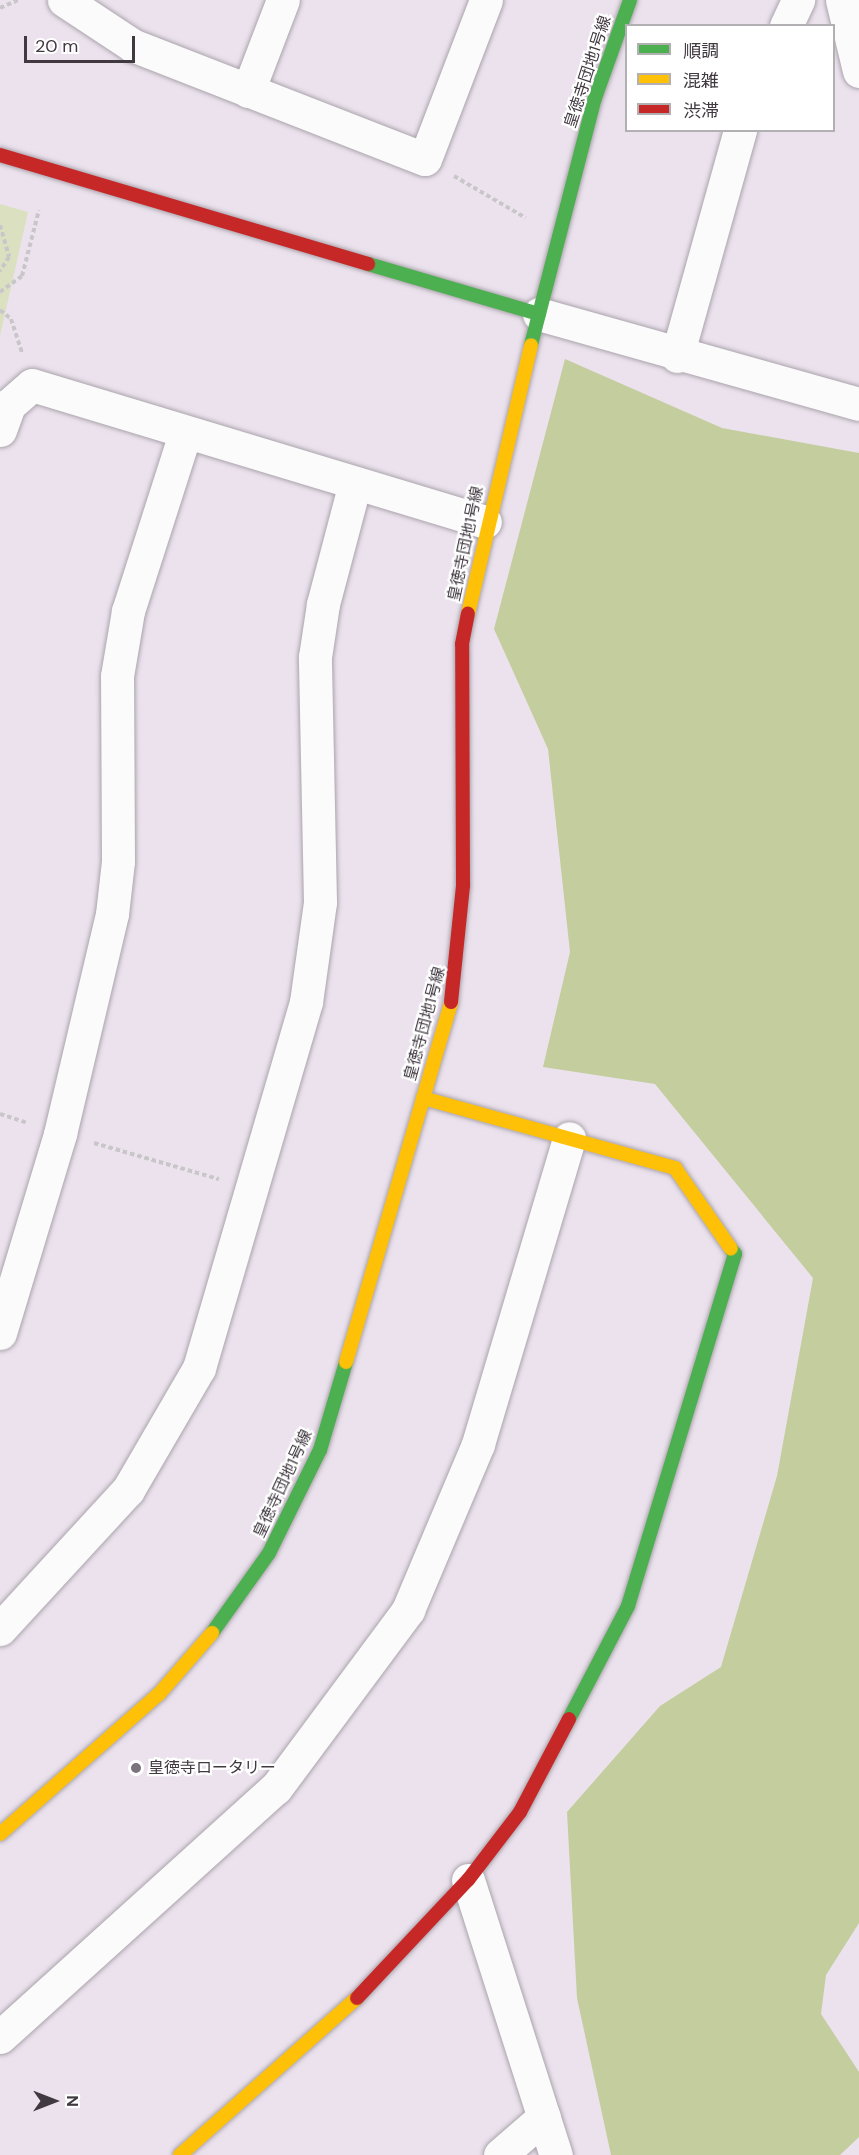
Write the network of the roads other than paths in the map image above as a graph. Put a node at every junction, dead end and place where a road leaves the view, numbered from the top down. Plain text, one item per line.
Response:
1 (283, 0) edge
2 (486, 0) edge
3 (630, 0) edge
4 (798, 0) edge
5 (842, 0) edge
6 (75, 3) edge
7 (787, 24) edge
8 (859, 70) edge
9 (248, 91) junction
10 (739, 132) edge
11 (0, 155) edge
12 (538, 314) junction
13 (677, 356) junction
14 (859, 404) edge
15 (0, 430) edge
16 (185, 433) junction
17 (356, 483) junction
18 (485, 522) junction
19 (423, 1098) junction
20 (568, 1138) junction
21 (0, 1333) edge
22 (0, 1629) edge
23 (0, 1834) edge
24 (468, 1880) junction
25 (0, 2037) edge
26 (544, 2117) junction
27 (180, 2155) edge
28 (500, 2155) edge
29 (556, 2155) edge

1 - 9 street
2 - 9 street
3 - 12 street, 皇徳寺団地1号線
4 - 7 street
5 - 8 street
6 - 9 street
10 - 13 street
11 - 12 street
12 - 13 street
12 - 18 street, 皇徳寺団地1号線
13 - 14 street
15 - 16 street
16 - 17 street
16 - 21 street
17 - 18 street
17 - 22 street
18 - 19 street, 皇徳寺団地1号線
19 - 20 street
19 - 23 street, 皇徳寺団地1号線
20 - 24 street
20 - 25 street
24 - 26 street
24 - 27 street
26 - 28 street
26 - 29 street

